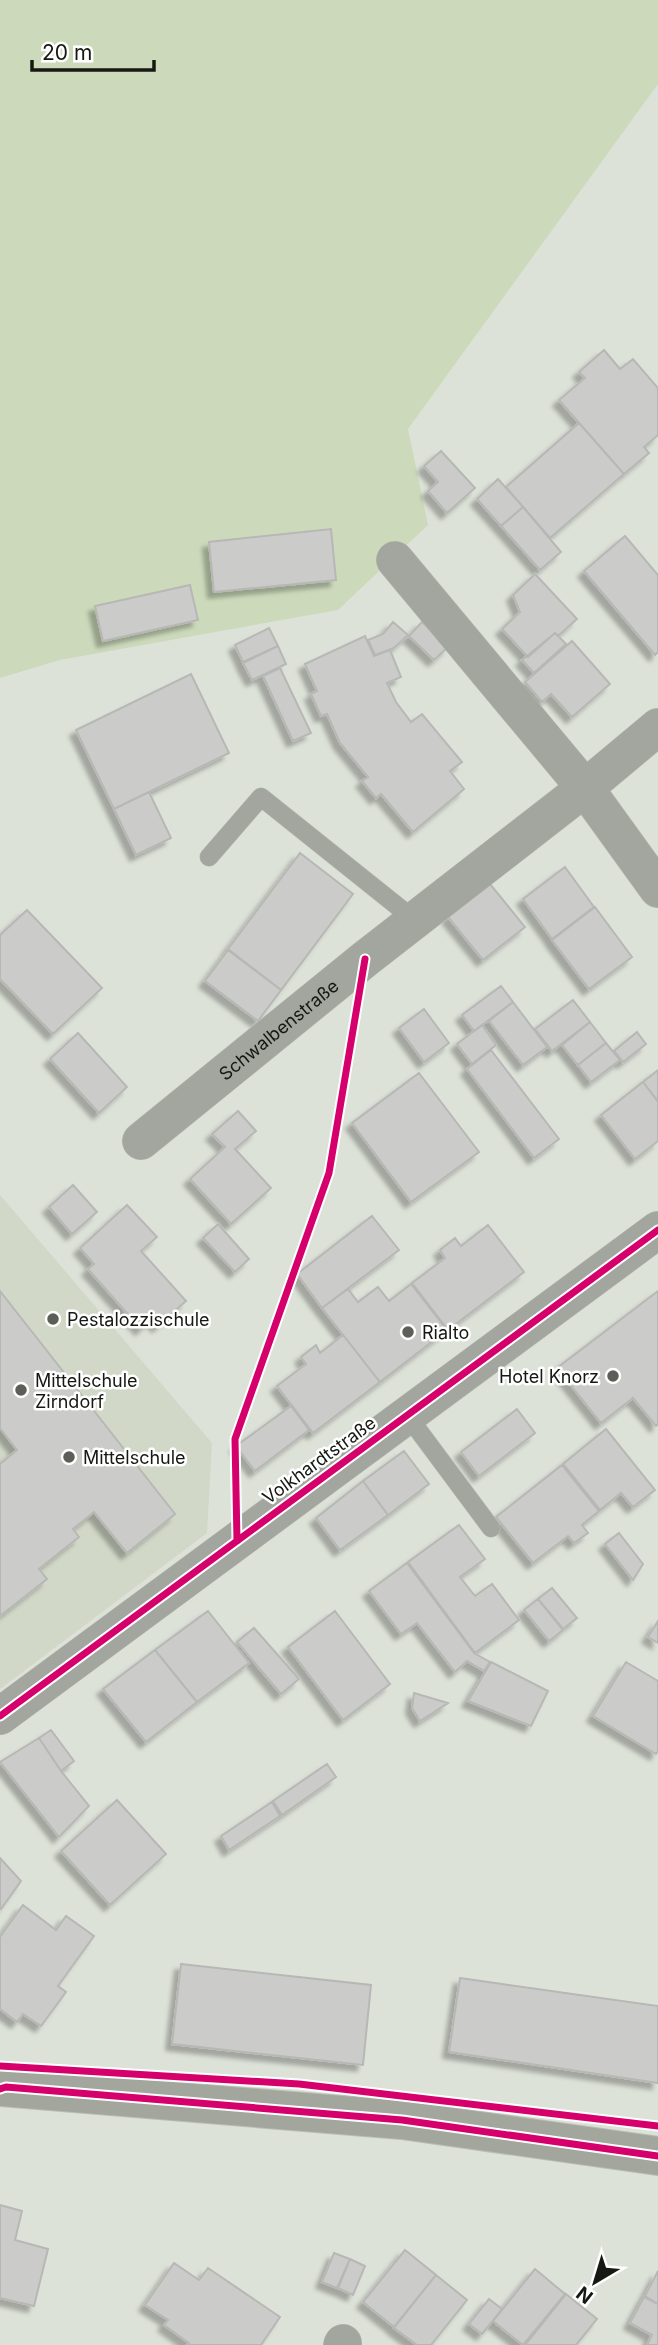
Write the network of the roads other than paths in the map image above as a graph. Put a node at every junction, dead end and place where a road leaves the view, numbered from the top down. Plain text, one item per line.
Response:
1 (395, 561) dead end
2 (658, 727) edge
3 (585, 788) junction
4 (209, 858) dead end
5 (658, 889) edge
6 (416, 921) junction
7 (141, 1141) dead end
8 (658, 1230) edge
9 (407, 1415) junction
10 (491, 1528) dead end
11 (0, 1716) edge
12 (2, 2087) edge
13 (658, 2156) edge

1 - 3 street
2 - 3 street, Schwalbenstraße
3 - 5 street
3 - 6 street, Schwalbenstraße
4 - 6 lane
6 - 7 street, Schwalbenstraße
8 - 9 street, Volkhardtstraße
9 - 10 lane
9 - 11 street, Volkhardtstraße
12 - 13 street

